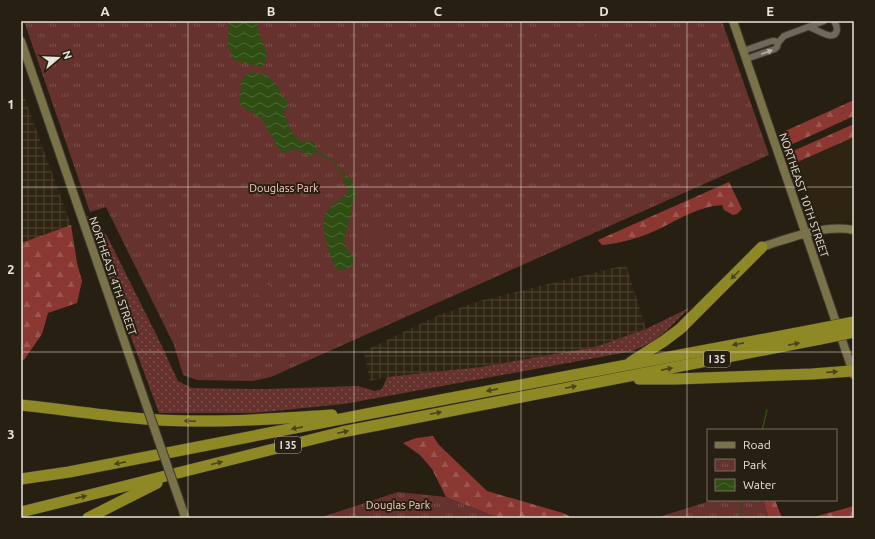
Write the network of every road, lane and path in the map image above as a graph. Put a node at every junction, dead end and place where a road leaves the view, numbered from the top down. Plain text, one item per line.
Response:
1 (733, 21) edge
2 (824, 21) edge
3 (834, 21) edge
4 (809, 27) junction
5 (21, 41) edge
6 (778, 43) junction
7 (743, 51) junction
8 (746, 60) junction
9 (854, 230) edge
10 (805, 234) junction
11 (762, 247) joint
12 (854, 322) edge
13 (854, 332) edge
14 (819, 334) junction
15 (626, 365) junction
16 (853, 372) edge
17 (615, 379) junction
18 (21, 398) edge
19 (21, 405) edge
20 (88, 412) junction
21 (377, 412) junction
22 (179, 472) junction
23 (21, 479) edge
24 (21, 512) edge
25 (184, 515) edge
26 (88, 518) edge

1 - 7 street, NORTHEAST 10TH STREET
2 - 4 street
3 - 4 street
4 - 6 street
5 - 25 street, NORTHEAST 4TH STREET, bridge
6 - 7 street
8 -> 6 street
7 - 8 street, NORTHEAST 10TH STREET
8 - 10 street, NORTHEAST 10TH STREET
9 - 10 street
10 - 11 street
10 - 16 street, NORTHEAST 10TH STREET
11 -> 15 highway
12 - 14 highway, I 35, bridge
13 - 14 highway, I 35, bridge
14 -> 15 highway, I 35
17 -> 14 highway, I 35
15 -> 21 highway, I 35
17 -> 16 highway
22 -> 17 highway, I 35
18 - 20 highway
19 - 20 highway
21 -> 20 highway
21 -> 23 highway, I 35
24 -> 22 highway, I 35
22 - 26 highway

